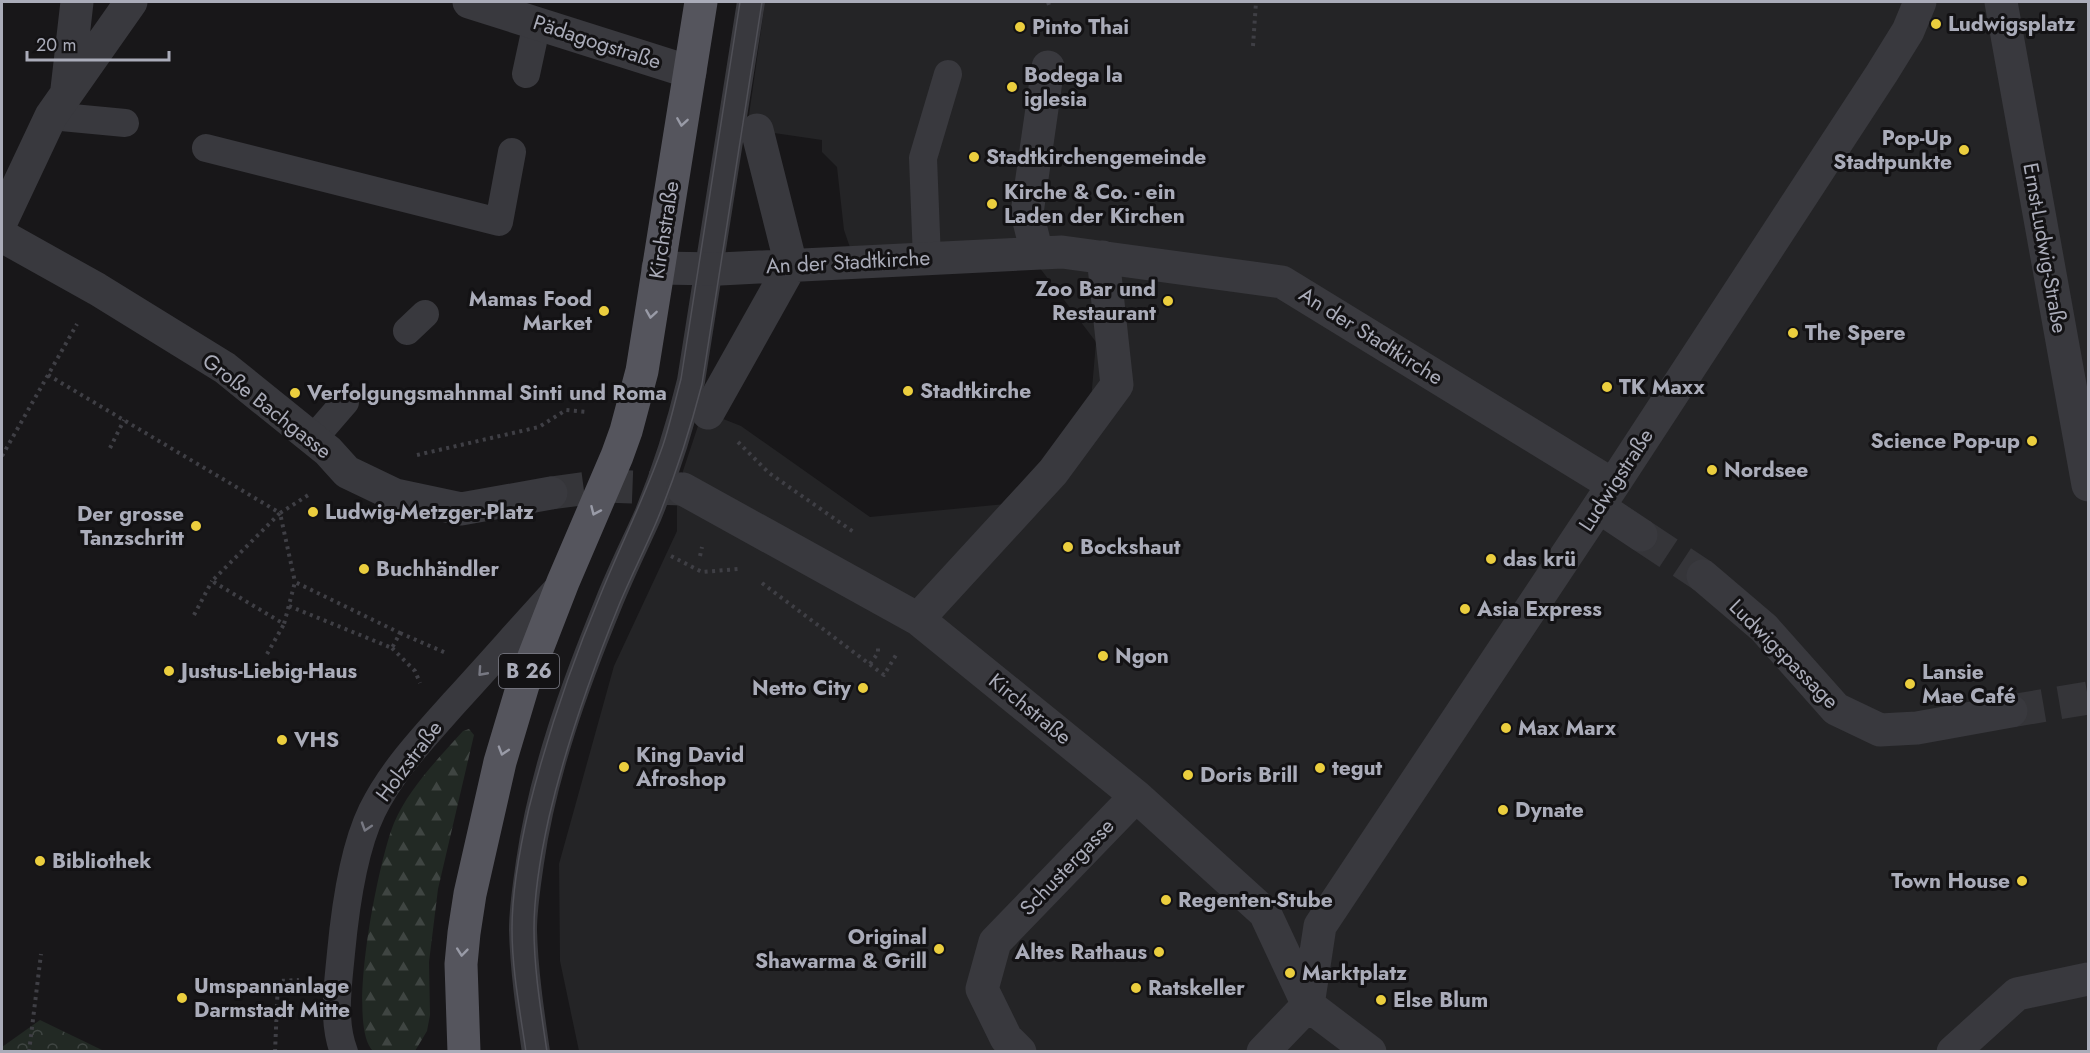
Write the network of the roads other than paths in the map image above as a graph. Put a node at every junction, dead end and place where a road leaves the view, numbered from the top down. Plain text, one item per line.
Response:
1 (77, 2) edge
2 (131, 2) edge
3 (469, 2) edge
4 (700, 2) edge
5 (751, 2) edge
6 (1920, 2) edge
7 (2002, 6) edge
8 (537, 23) junction
9 (1048, 67) dead end
10 (690, 72) junction
11 (526, 74) dead end
12 (948, 74) dead end
13 (59, 105) junction
14 (124, 123) dead end
15 (757, 130) dead end
16 (206, 148) dead end
17 (512, 152) dead end
18 (2, 220) edge
19 (2, 236) edge
20 (1037, 253) junction
21 (1103, 257) junction
22 (927, 259) junction
23 (791, 265) junction
24 (658, 268) junction
25 (719, 269) junction
26 (345, 402) dead end
27 (708, 413) road end
28 (314, 440) junction
29 (617, 456) joint
30 (2088, 485) edge
31 (683, 489) tunnel mouth
32 (551, 493) tunnel mouth
33 (1606, 496) junction
34 (1641, 535) tunnel mouth
35 (1703, 576) tunnel mouth
36 (563, 582) junction
37 (918, 619) junction
38 (2011, 711) tunnel mouth
39 (1137, 796) junction
40 (2088, 979) edge
41 (1308, 1005) junction
42 (1009, 1047) edge
43 (344, 1052) edge
44 (464, 1052) edge
45 (536, 1052) edge
46 (1263, 1052) edge
47 (1370, 1052) edge
48 (1953, 1052) edge

1 - 13 street
2 - 13 street
3 - 8 street, Pädagogstraße
4 - 10 main road, Kirchstraße / B 26
5 - 25 lane
6 - 33 street, Ludwigstraße
7 - 30 street, Ernst-Ludwig-Straße
8 - 10 street, Pädagogstraße
8 - 11 lane
9 - 20 street
10 -> 24 main road, Kirchstraße / B 26
12 - 22 lane
13 - 14 lane
13 - 18 street
15 - 23 street
16 - 17 lane
19 - 28 street, Große Bachgasse
20 - 21 street, An der Stadtkirche
20 - 22 street, An der Stadtkirche
21 - 33 street, An der Stadtkirche
21 - 37 street
22 - 23 street, An der Stadtkirche
23 - 25 street, An der Stadtkirche
23 - 27 street
24 - 25 street, An der Stadtkirche
24 -> 29 main road, Kirchstraße / B 26
25 - 45 lane
26 - 28 lane
28 - 32 street, Große Bachgasse
29 -> 36 main road, Holzstraße / B 26
31 - 37 street, Kirchstraße
33 - 34 street
33 - 41 street, Ludwigstraße
35 - 38 street, Ludwigspassage
36 -> 43 lane, Holzstraße
36 -> 44 main road, Holzstraße / B 26
37 - 39 street, Kirchstraße
39 - 41 street, Kirchstraße
39 - 42 street, Schustergasse
40 - 48 street
41 - 46 street
41 - 47 street

